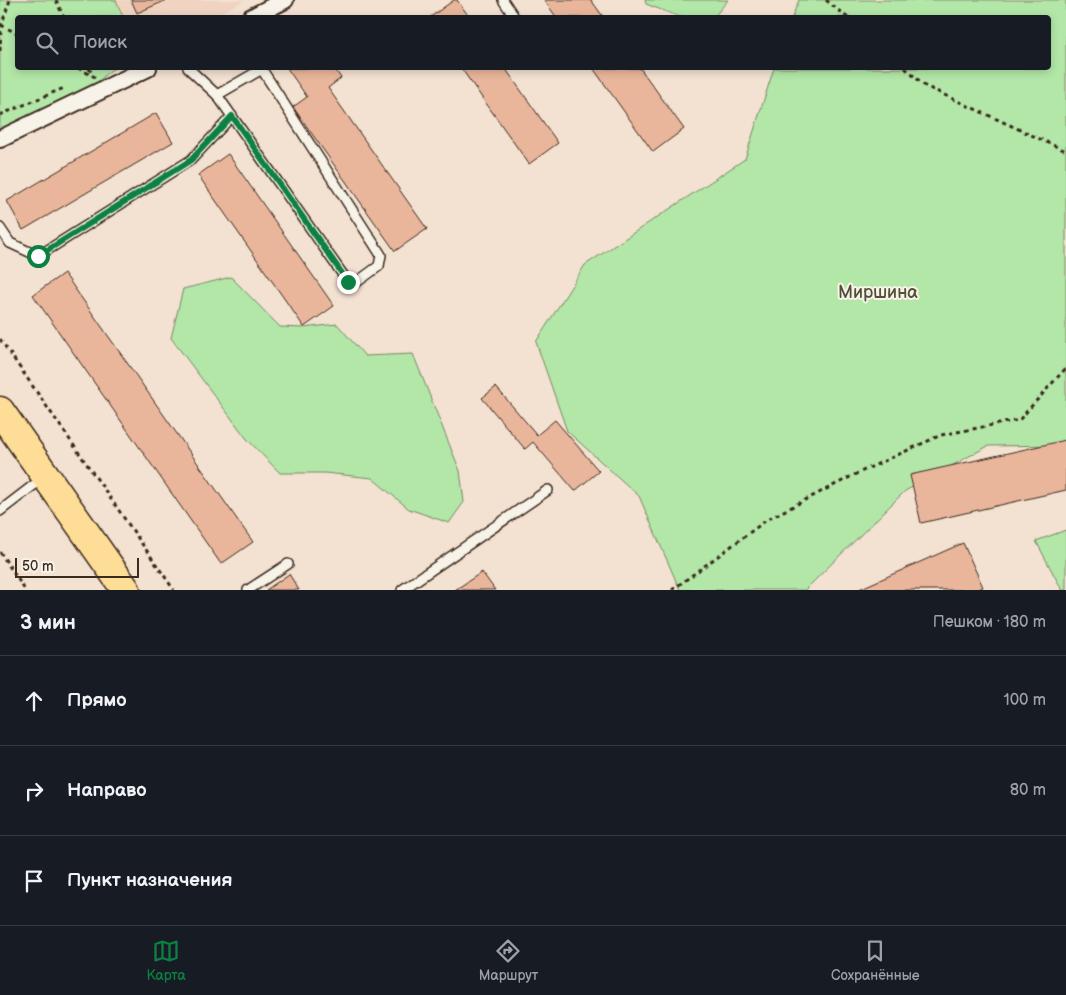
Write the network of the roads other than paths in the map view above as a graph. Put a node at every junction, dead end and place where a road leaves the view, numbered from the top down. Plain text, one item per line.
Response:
1 (285, 0) edge
2 (503, 0) edge
3 (256, 15) edge
4 (513, 15) edge
5 (144, 70) edge
6 (190, 70) edge
7 (259, 70) edge
8 (263, 70) edge
9 (216, 95) junction
10 (232, 116) junction
11 (0, 140) edge
12 (0, 228) edge
13 (0, 411) edge
14 (46, 476) junction
15 (548, 490) dead end
16 (0, 511) edge
17 (288, 564) dead end
18 (126, 590) edge
19 (248, 590) edge
20 (402, 590) edge

1 - 3 street
2 - 4 lane
5 - 11 street
6 - 9 lane
7 - 9 lane
8 - 10 lane
9 - 10 lane
10 - 12 lane
13 - 14 highway
14 - 16 lane
14 - 18 highway
15 - 20 lane
17 - 19 lane

